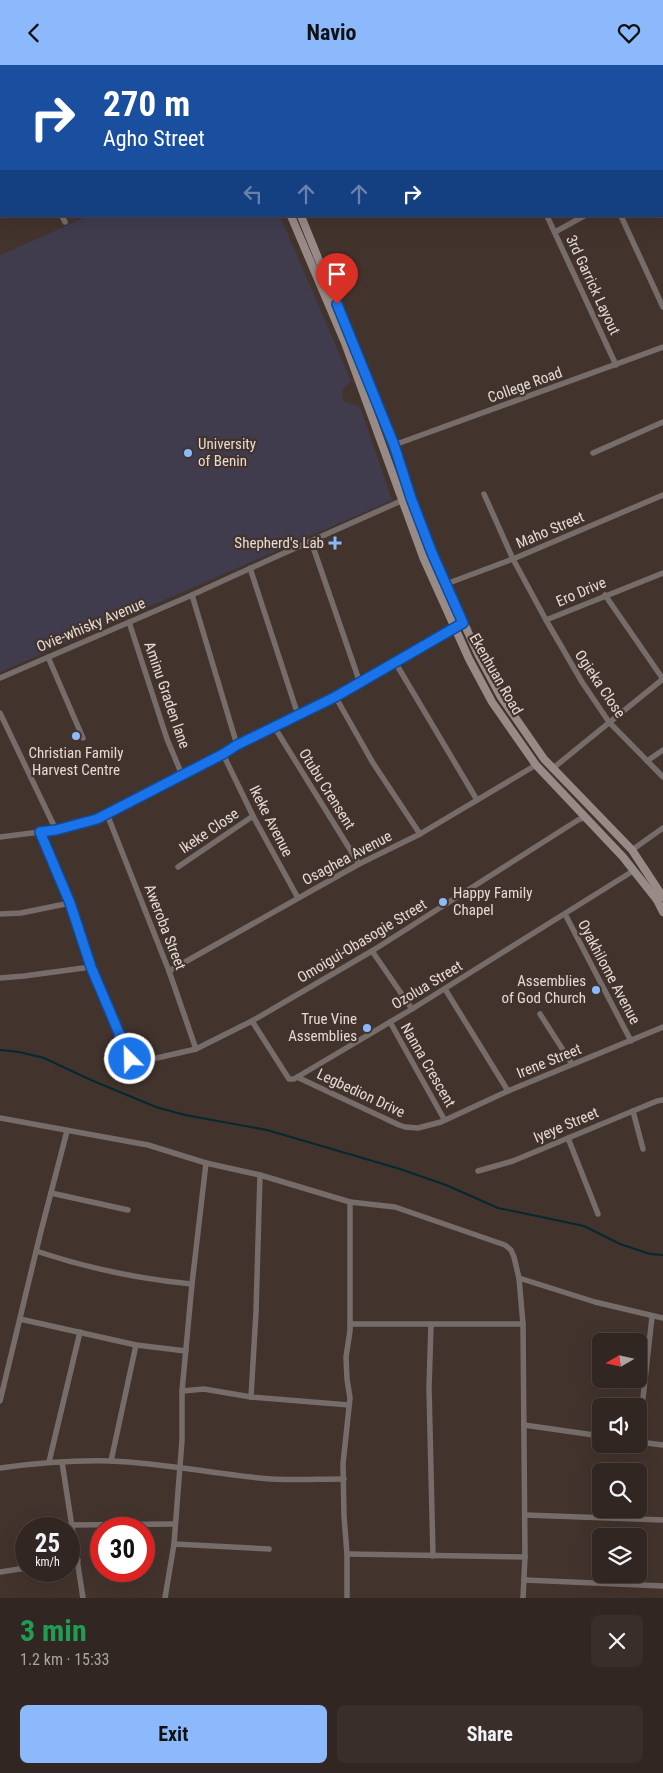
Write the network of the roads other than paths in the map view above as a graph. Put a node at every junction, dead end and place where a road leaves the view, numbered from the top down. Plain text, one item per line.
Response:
1 (291, 217) edge
2 (301, 217) edge
3 (548, 217) edge
4 (582, 217) edge
5 (621, 217) edge
6 (555, 232) junction
7 (663, 307) edge
8 (663, 347) edge
9 (616, 365) junction
10 (663, 422) edge
11 (394, 445) junction
12 (593, 453) dead end
13 (484, 494) dead end
14 (663, 495) edge
15 (401, 501) junction
16 (311, 541) junction
17 (513, 559) junction
18 (250, 568) junction
19 (663, 573) edge
20 (446, 584) junction
21 (192, 595) junction
22 (605, 595) junction
23 (546, 620) junction
24 (129, 622) junction
25 (463, 623) junction
26 (454, 627) junction
27 (48, 657) junction
28 (395, 662) junction
29 (0, 678) edge
30 (663, 679) edge
31 (360, 683) junction
32 (335, 697) junction
33 (0, 713) edge
34 (298, 715) junction
35 (609, 723) junction
36 (275, 728) junction
37 (83, 738) dead end
38 (237, 745) junction
39 (663, 750) edge
40 (223, 754) junction
41 (647, 761) junction
42 (536, 765) junction
43 (552, 769) junction
44 (182, 775) junction
45 (663, 777) edge
46 (477, 799) junction
47 (107, 814) junction
48 (253, 816) junction
49 (586, 817) junction
50 (663, 829) edge
51 (56, 830) junction
52 (40, 832) junction
53 (420, 834) junction
54 (0, 837) edge
55 (632, 850) junction
56 (359, 864) junction
57 (178, 867) dead end
58 (634, 871) junction
59 (663, 897) edge
60 (298, 898) junction
61 (70, 903) junction
62 (663, 912) edge
63 (0, 914) edge
64 (565, 915) junction
65 (372, 951) junction
66 (91, 967) junction
67 (169, 971) junction
68 (0, 978) edge
69 (445, 989) junction
70 (412, 1009) junction
71 (540, 1014) dead end
72 (252, 1021) junction
73 (390, 1022) junction
74 (663, 1027) edge
75 (631, 1041) junction
76 (196, 1049) junction
77 (572, 1064) junction
78 (298, 1077) junction
79 (508, 1091) junction
80 (663, 1100) edge
81 (633, 1111) junction
82 (1, 1119) edge
83 (444, 1119) junction
84 (0, 1126) edge
85 (67, 1131) junction
86 (568, 1138) junction
87 (643, 1149) dead end
88 (206, 1163) junction
89 (478, 1171) dead end
90 (260, 1175) junction
91 (52, 1193) junction
92 (350, 1202) junction
93 (128, 1211) dead end
94 (598, 1214) dead end
95 (36, 1251) junction
96 (519, 1278) junction
97 (192, 1284) junction
98 (652, 1317) junction
99 (663, 1318) edge
100 (20, 1319) junction
101 (523, 1324) junction
102 (350, 1325) junction
103 (431, 1325) junction
104 (80, 1332) junction
105 (136, 1345) junction
106 (186, 1351) junction
107 (182, 1391) junction
108 (251, 1397) junction
109 (643, 1398) edge
110 (0, 1401) edge
111 (349, 1405) junction
112 (524, 1425) junction
113 (592, 1435) edge
114 (647, 1443) edge
115 (663, 1445) edge
116 (111, 1461) junction
117 (50, 1462) junction
118 (62, 1462) junction
119 (179, 1467) junction
120 (0, 1468) edge
121 (344, 1479) junction
122 (524, 1515) junction
123 (71, 1517) edge
124 (663, 1521) edge
125 (176, 1524) junction
126 (80, 1525) edge
127 (174, 1544) junction
128 (269, 1549) dead end
129 (347, 1554) junction
130 (433, 1556) junction
131 (525, 1557) junction
132 (15, 1570) edge
133 (0, 1572) edge
134 (80, 1575) edge
135 (525, 1580) junction
136 (663, 1586) edge
137 (83, 1598) edge
138 (165, 1598) edge
139 (347, 1598) edge
140 (523, 1598) edge

1 - 15 main road, Ekenhuan Road
2 - 11 main road, Ekenhuan Road
3 - 6 street, 3rd Garrick Layout
4 - 6 street
5 - 7 street
6 - 9 street, 3rd Garrick Layout
8 - 9 street, College Road
9 - 11 street, College Road
10 - 12 street
11 - 20 main road, Ekenhuan Road
13 - 17 street, Ero Drive
14 - 17 street, Maho Street
15 - 16 street, Ovie-whisky Avenue
15 - 26 main road, Ekenhuan Road
16 - 18 street, Ovie-whisky Avenue
16 - 31 street
17 - 20 street, Maho Street
17 - 23 street, Ero Drive
18 - 21 street, Ovie-whisky Avenue
18 - 34 street
19 - 22 street, Ero Drive
20 - 25 main road, Ekenhuan Road
21 - 24 street, Ovie-whisky Avenue
21 - 38 street
22 - 23 street, Ero Drive
22 - 30 street
23 - 35 street, Ogieka Close
24 - 27 street, Ovie-whisky Avenue
24 - 44 street, Aminu Graden lane
25 - 26 street
25 - 43 main road, Ekenhuan Road
26 - 28 street
26 - 42 main road, Ekenhuan Road
27 - 29 street, Ovie-whisky Avenue
27 - 37 street
28 - 31 street
28 - 46 street
30 - 35 street
31 - 32 street
32 - 34 street
32 - 53 street
33 - 51 street
34 - 36 street
35 - 41 street, Ogieka Close
35 - 43 street
36 - 38 street
36 - 56 street, Otubu Crensent
38 - 40 street
39 - 41 street
40 - 44 street
40 - 48 street, Ikeke Avenue
41 - 45 street, Ogieka Close
42 - 46 street, Osaghea Avenue
42 - 49 main road, Ekenhuan Road
43 - 55 main road, Ekenhuan Road
44 - 47 street
46 - 53 street, Osaghea Avenue
47 - 51 street
47 - 67 street, Aweroba Street
48 - 57 street, Ikeke Close
48 - 60 street, Ikeke Avenue
49 - 58 main road, Ekenhuan Road
49 - 65 street, Omoigui-Obasogie Street
50 - 55 street
51 - 52 street
52 - 54 street
52 - 61 street
53 - 56 street, Osaghea Avenue
55 - 59 main road, Ekenhuan Road
56 - 60 street, Osaghea Avenue
58 - 62 main road, Ekenhuan Road
58 - 64 street, Ozolua Street
60 - 67 street, Osaghea Avenue
61 - 63 street
61 - 66 street
64 - 69 street, Ozolua Street
64 - 75 street, Oyakhilome Avenue
65 - 70 street
65 - 72 street, Omoigui-Obasogie Street
66 - 68 street
66 - 76 street, Omoigui-Obasogie Street
67 - 76 street, Aweroba Street
69 - 70 street, Ozolua Street
69 - 79 street
70 - 73 street, Ozolua Street
71 - 77 street
72 - 76 street, Omoigui-Obasogie Street
72 - 78 street
73 - 78 street, Ozolua Street
73 - 83 street, Nanna Crescent
74 - 75 street, Irene Street
75 - 77 street, Irene Street
77 - 79 street, Irene Street
78 - 83 street, Legbedion Drive
79 - 83 street, Irene Street
80 - 81 street, Iyeye Street
81 - 86 street, Iyeye Street
81 - 87 street
82 - 84 street
82 - 85 street
85 - 88 street
85 - 91 street
86 - 89 street, Iyeye Street
86 - 94 street
88 - 90 street
88 - 97 street
90 - 92 street
90 - 108 street
91 - 93 street
91 - 95 street
92 - 96 street
92 - 102 street
95 - 97 street
95 - 100 street
96 - 98 street
96 - 101 street
97 - 106 street
98 - 99 street
98 - 109 street
100 - 104 street
100 - 110 street
101 - 103 street
101 - 112 street
102 - 103 street
102 - 111 street
103 - 130 street
104 - 105 street
104 - 117 street
105 - 106 street
105 - 116 street
106 - 107 street
107 - 108 street
107 - 119 street
108 - 111 street
111 - 121 street
112 - 113 street
112 - 122 street
114 - 115 street
116 - 118 street
116 - 119 street
117 - 118 street
117 - 120 street
118 - 123 street
119 - 121 street
119 - 125 street
121 - 129 street
122 - 124 street
122 - 131 street
125 - 126 street
125 - 127 street
127 - 128 street
127 - 138 street
129 - 130 street
129 - 139 street
130 - 131 street
131 - 135 street
132 - 133 street
134 - 137 street
135 - 136 street
135 - 140 street

